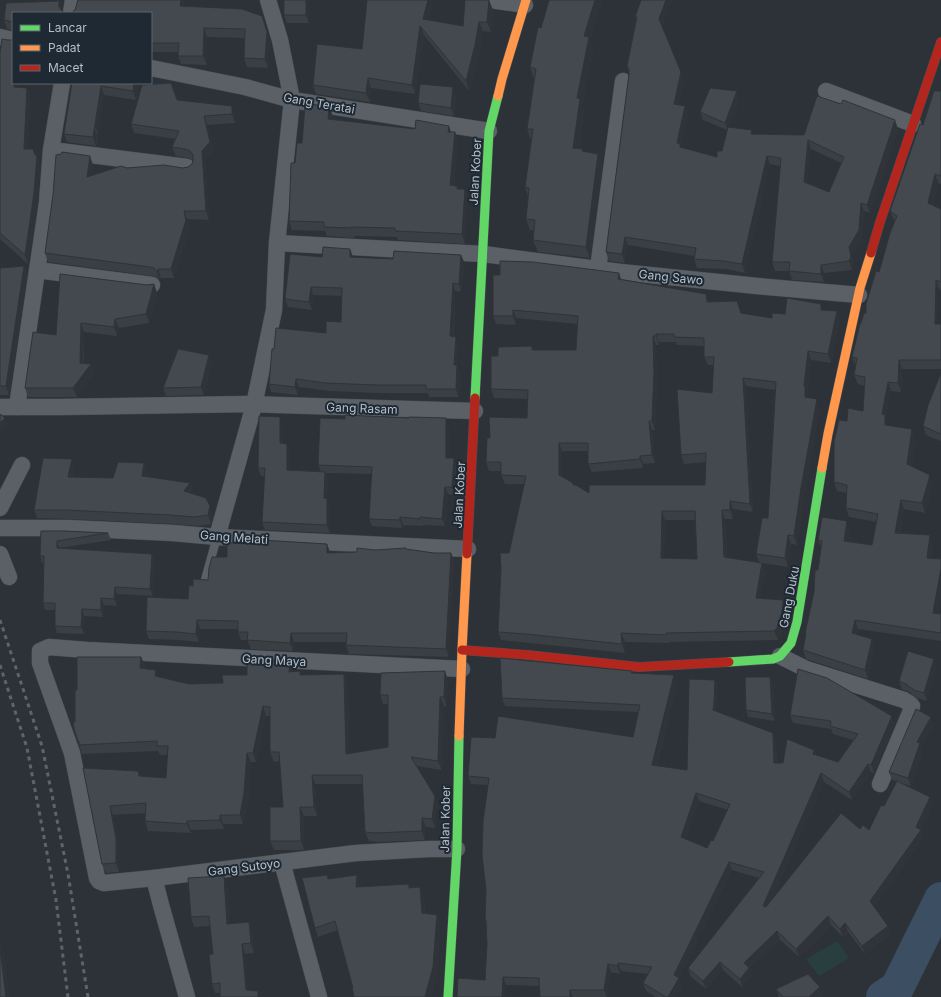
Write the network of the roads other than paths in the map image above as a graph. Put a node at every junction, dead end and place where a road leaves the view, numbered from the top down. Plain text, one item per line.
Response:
1 (73, 0) edge
2 (268, 0) edge
3 (491, 0) edge
4 (526, 2) edge
5 (72, 12) edge
6 (0, 37) edge
7 (12, 40) edge
8 (940, 48) edge
9 (152, 68) edge
10 (623, 81) dead end
11 (62, 84) edge
12 (826, 92) dead end
13 (292, 100) junction
14 (913, 124) junction
15 (489, 131) junction
16 (51, 150) junction
17 (187, 167) edge
18 (276, 243) junction
19 (483, 254) junction
20 (598, 269) junction
21 (37, 270) junction
22 (152, 285) edge
23 (859, 295) junction
24 (248, 405) junction
25 (0, 407) edge
26 (17, 407) junction
27 (475, 411) junction
28 (22, 465) dead end
29 (0, 508) edge
30 (0, 528) edge
31 (217, 537) junction
32 (468, 549) junction
33 (0, 554) edge
34 (9, 577) dead end
35 (204, 580) edge
36 (462, 650) junction
37 (780, 656) junction
38 (462, 670) junction
39 (880, 784) dead end
40 (457, 849) junction
41 (282, 862) junction
42 (154, 878) junction
43 (187, 997) edge
44 (319, 997) edge
45 (448, 997) edge

1 - 5 street
2 - 13 street
3 - 4 street
4 - 15 street, Jalan Kober
6 - 7 street
8 - 14 street, Gang Duku
9 - 13 street, Gang Teratai
10 - 20 street
11 - 16 street
12 - 14 street
13 - 15 street, Gang Teratai
13 - 18 street
14 - 23 street, Gang Duku
15 - 19 street, Jalan Kober
16 - 17 street
16 - 21 street
18 - 19 street, Gang Sawo
18 - 24 street
19 - 20 street, Gang Sawo
19 - 27 street, Jalan Kober
20 - 23 street, Gang Sawo
21 - 22 street
21 - 26 street
23 - 37 street, Gang Duku
24 - 26 street, Gang Rasam
24 - 27 street, Gang Rasam
24 - 31 street
25 - 26 street, Gang Rasam
27 - 32 street, Jalan Kober
28 - 29 street
30 - 31 street, Gang Melati
31 - 32 street, Gang Melati
31 - 35 lane
32 - 36 street, Jalan Kober
33 - 34 street
36 - 37 street
36 - 38 street, Jalan Kober
37 - 39 street
38 - 40 street, Jalan Kober
38 - 42 street, Gang Maya
40 - 41 street, Gang Sutoyo
40 - 45 street, Jalan Kober
41 - 42 street, Gang Sutoyo
41 - 44 street
42 - 43 street

